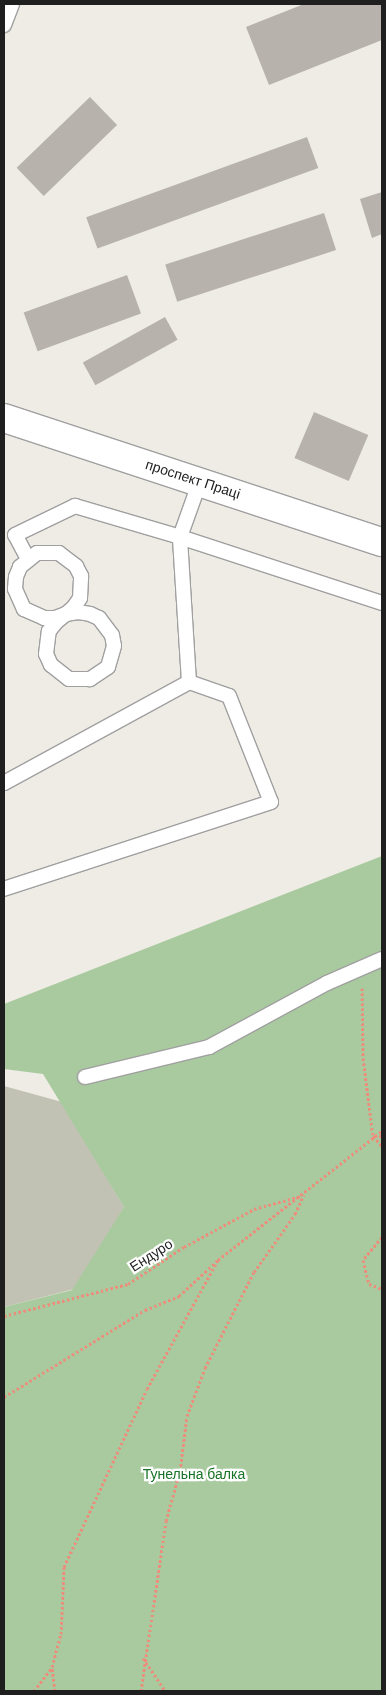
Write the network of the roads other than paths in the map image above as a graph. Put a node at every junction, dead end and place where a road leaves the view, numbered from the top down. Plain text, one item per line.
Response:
1 (12, 4) edge
2 (4, 25) edge
3 (4, 418) edge
4 (200, 481) junction
5 (180, 537) junction
6 (9, 538) edge
7 (382, 542) edge
8 (28, 559) junction
9 (382, 603) edge
10 (66, 614) junction
11 (189, 682) junction
12 (4, 784) edge
13 (4, 889) edge
14 (382, 959) edge
15 (85, 1077) dead end

1 - 2 lane
3 - 4 street, проспект Праці
4 - 5 lane
4 - 7 street, проспект Праці
5 - 6 lane
5 - 9 lane
5 - 11 lane
6 - 8 lane
8 - 10 lane
8 - 10 lane
10 - 10 lane
11 - 12 lane
11 - 13 lane
14 - 15 lane

